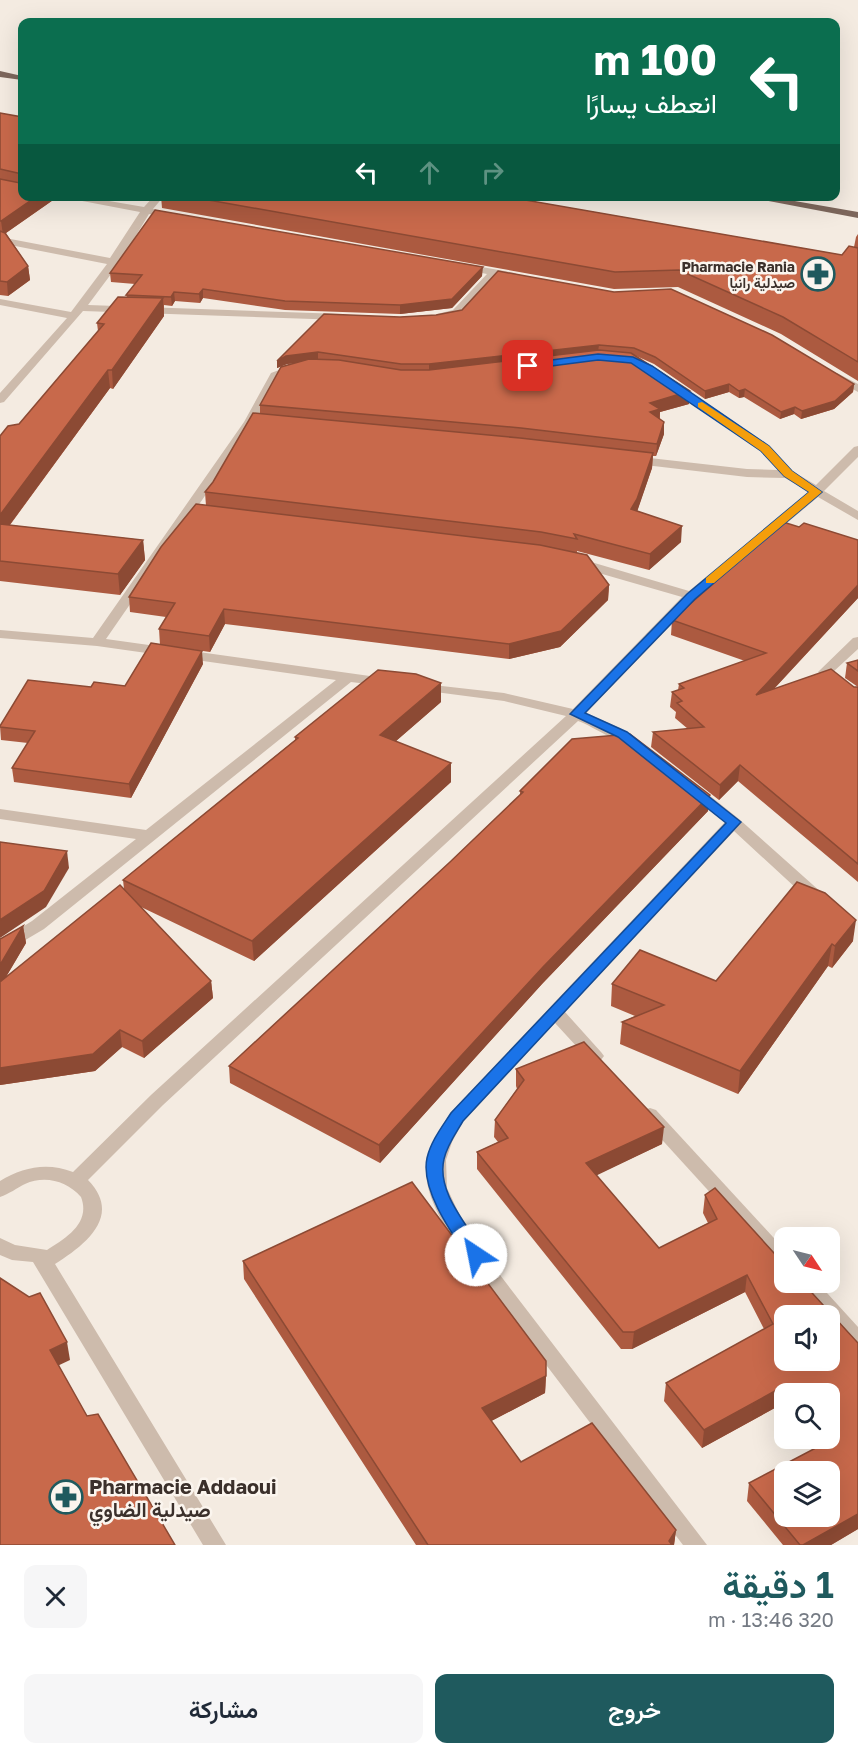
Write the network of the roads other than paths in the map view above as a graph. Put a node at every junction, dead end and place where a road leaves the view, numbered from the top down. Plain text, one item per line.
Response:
1 (0, 74) edge
2 (18, 77) edge
3 (91, 201) edge
4 (155, 201) edge
5 (775, 201) edge
6 (146, 210) junction
7 (858, 215) edge
8 (180, 216) edge
9 (1, 242) edge
10 (115, 262) junction
11 (449, 264) edge
12 (495, 272) junction
13 (528, 278) edge
14 (0, 302) edge
15 (78, 312) junction
16 (353, 317) edge
17 (427, 318) edge
18 (312, 366) edge
19 (831, 372) edge
20 (658, 375) edge
21 (858, 389) edge
22 (0, 400) edge
23 (858, 450) edge
24 (622, 459) edge
25 (788, 474) junction
26 (816, 492) junction
27 (186, 512) junction
28 (208, 514) edge
29 (858, 516) edge
30 (561, 558) edge
31 (691, 596) junction
32 (0, 634) edge
33 (858, 641) edge
34 (97, 642) junction
35 (347, 678) junction
36 (858, 698) edge
37 (577, 714) junction
38 (651, 757) edge
39 (679, 778) edge
40 (0, 813) edge
41 (734, 822) junction
42 (151, 836) junction
43 (823, 903) edge
44 (0, 949) edge
45 (557, 1014) junction
46 (604, 1065) edge
47 (635, 1099) edge
48 (76, 1180) junction
49 (0, 1190) edge
50 (0, 1246) edge
51 (774, 1250) edge
52 (43, 1262) junction
53 (814, 1293) edge
54 (858, 1341) edge
55 (215, 1545) edge
56 (696, 1545) edge

1 - 2 main road
3 - 6 street
4 - 6 street
5 - 7 main road
6 - 8 street
6 - 10 street
9 - 10 street
10 - 15 street
11 - 12 street
12 - 13 street
12 - 17 street
14 - 15 street
15 - 16 street
15 - 22 street
18 - 27 street
19 - 21 street
20 - 25 street
23 - 26 street
24 - 25 street
25 - 26 street
26 - 29 street
26 - 31 street
27 - 28 street
27 - 34 street
30 - 31 street
31 - 37 street
32 - 34 street
33 - 36 street
34 - 35 street
35 - 37 street
35 - 42 street
37 - 38 street
37 - 48 street
39 - 41 street
40 - 42 street
41 - 43 street
41 - 45 street
42 - 44 street
45 - 46 street
45 - 56 street
47 - 51 street
48 - 49 street
48 - 52 street
50 - 52 street
52 - 55 street
53 - 54 street

